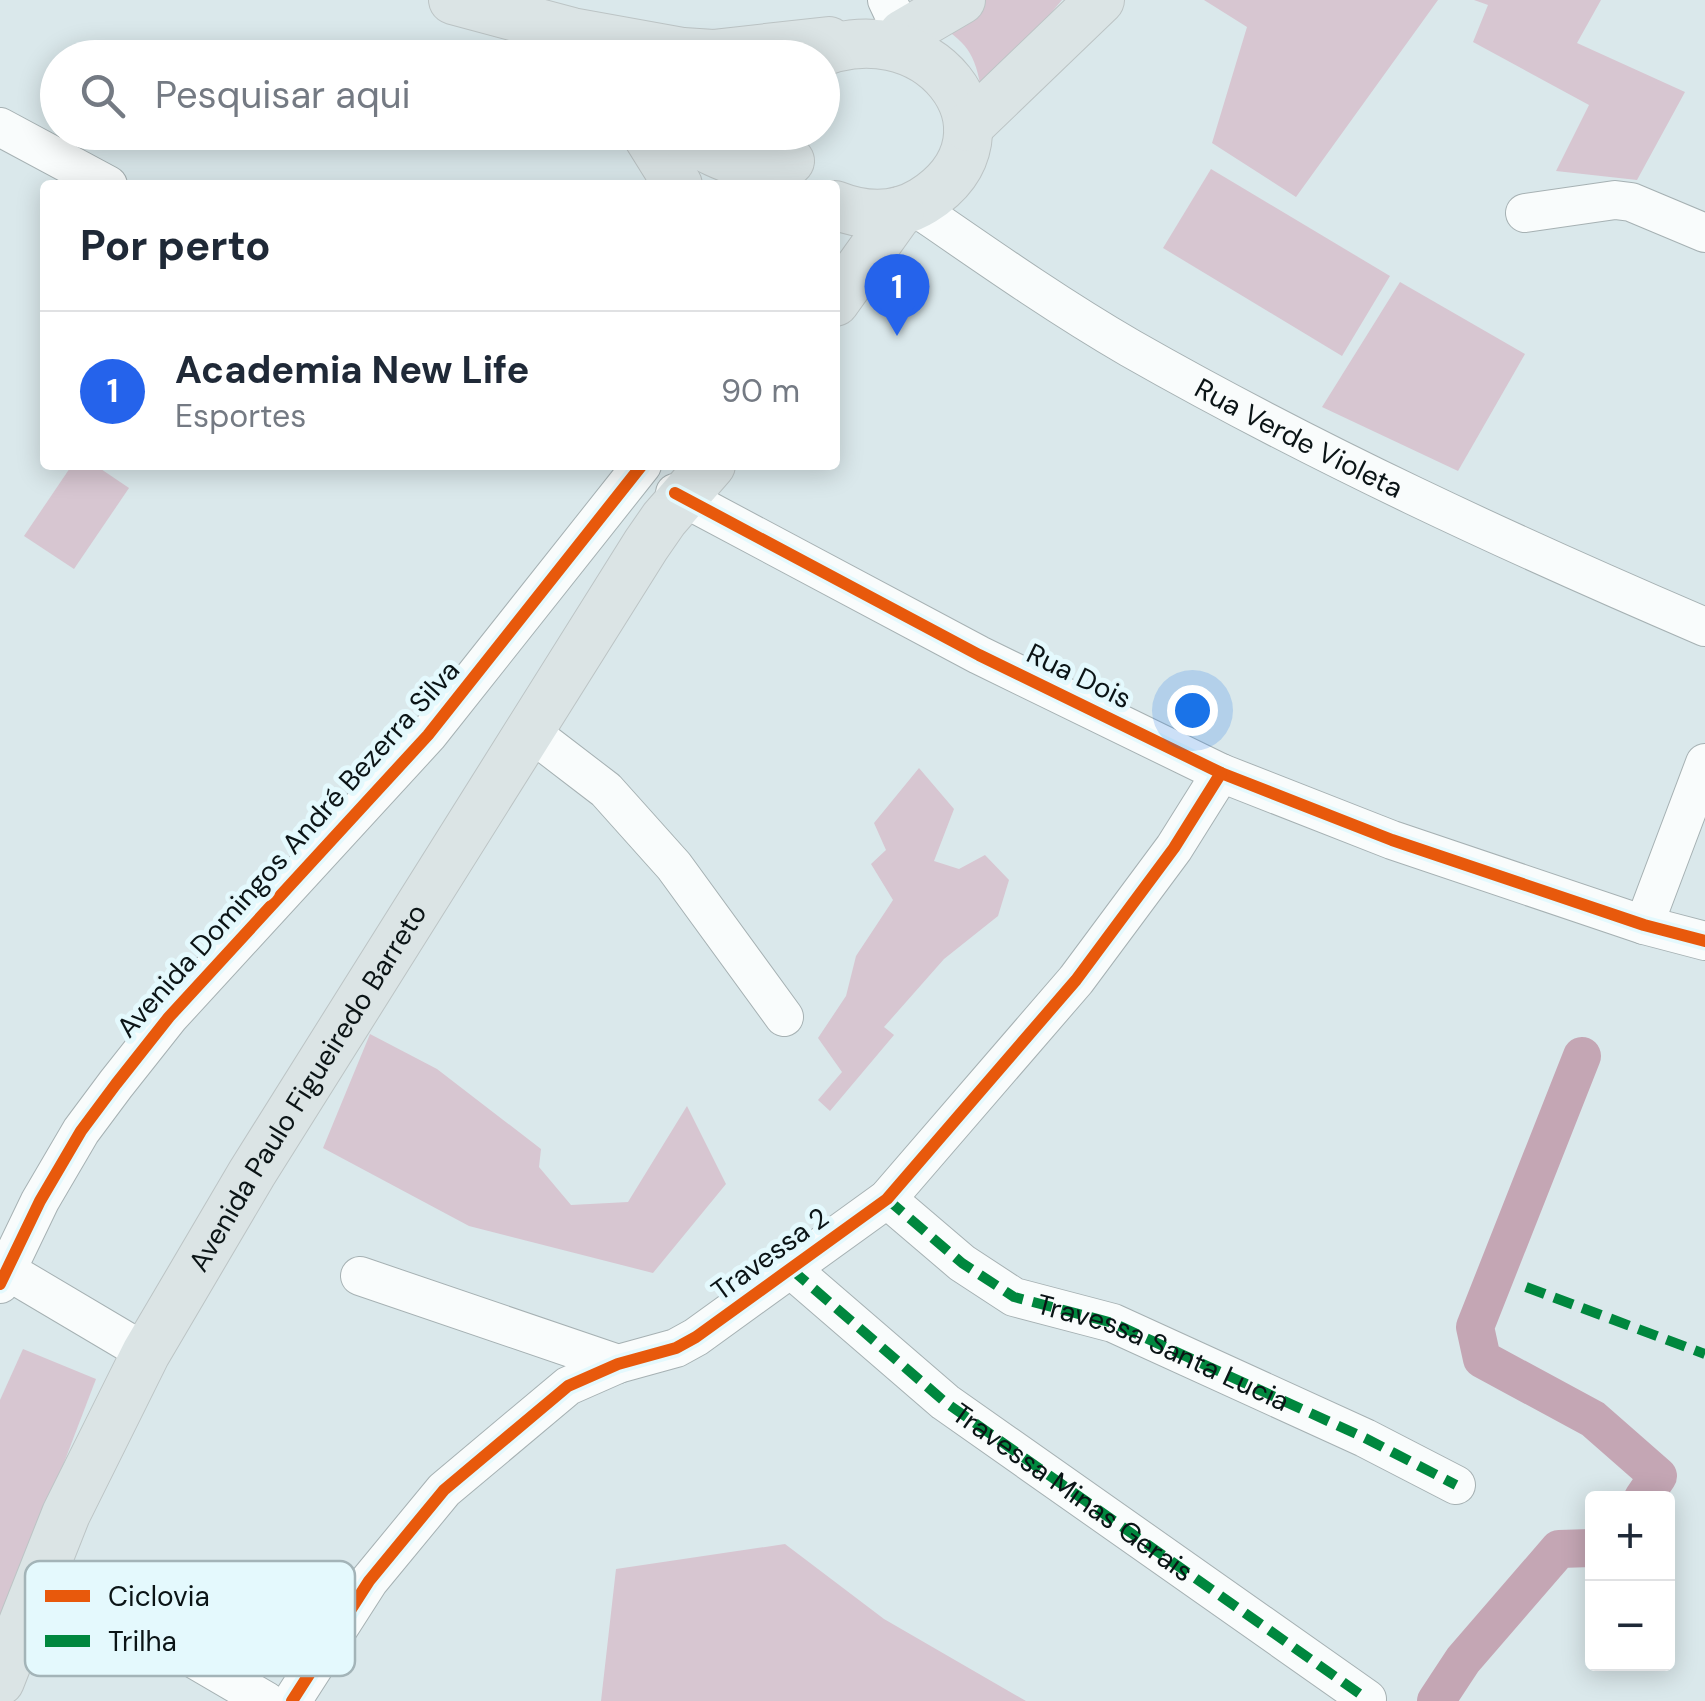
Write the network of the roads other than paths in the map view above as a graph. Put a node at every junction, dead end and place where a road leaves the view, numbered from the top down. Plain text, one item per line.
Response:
1 (436, 0) edge
2 (453, 0) edge
3 (962, 0) edge
4 (1100, 0) edge
5 (895, 17) edge
6 (505, 40) edge
7 (616, 40) edge
8 (840, 40) edge
9 (968, 127) junction
10 (0, 128) edge
11 (40, 149) edge
12 (42, 150) edge
13 (656, 150) edge
14 (710, 150) edge
15 (794, 167) edge
16 (99, 180) edge
17 (675, 180) edge
18 (840, 206) edge
19 (907, 209) junction
20 (1525, 213) dead end
21 (1705, 233) edge
22 (840, 296) edge
23 (665, 480) edge
24 (1705, 626) edge
25 (529, 731) junction
26 (1705, 762) edge
27 (1221, 773) junction
28 (1644, 925) junction
29 (1705, 941) edge
30 (784, 1017) dead end
31 (887, 1199) junction
32 (791, 1269) junction
33 (360, 1276) dead end
34 (3, 1278) edge
35 (146, 1353) junction
36 (618, 1364) junction
37 (1456, 1485) dead end
38 (46, 1561) edge
39 (355, 1604) edge
40 (25, 1615) edge
41 (223, 1676) edge
42 (308, 1676) edge
43 (0, 1681) edge
44 (1367, 1700) edge
45 (266, 1701) edge
46 (292, 1701) edge

1 - 6 main road
2 - 7 main road
3 - 5 main road
4 - 9 main road
5 - 8 main road
5 - 9 main road
9 - 19 main road
10 - 11 street
12 - 16 street
13 - 17 main road
14 - 15 main road
18 - 19 main road
19 - 22 main road
19 - 24 street, Rua Verde Violeta
20 - 21 street
23 - 25 main road, Avenida Paulo Figueiredo Barreto
23 - 27 street, Rua Dois
23 - 34 street, Avenida Domingos André Bezerra Silva
25 - 30 street
25 - 35 main road, Avenida Paulo Figueiredo Barreto
26 - 28 street
27 - 28 street, Rua Dois
27 - 31 street, Travessa 2
28 - 29 street, Rua Dois
31 - 32 street, Travessa 2
31 - 37 street, Travessa Santa Lucia
32 - 36 street, Travessa 2
32 - 44 street, Travessa Minas Gerais
33 - 36 street
34 - 35 street
35 - 38 main road, Avenida Paulo Figueiredo Barreto
36 - 39 street, Travessa 2
40 - 43 main road, Avenida Paulo Figueiredo Barreto
41 - 45 street
42 - 46 street, Travessa 2

